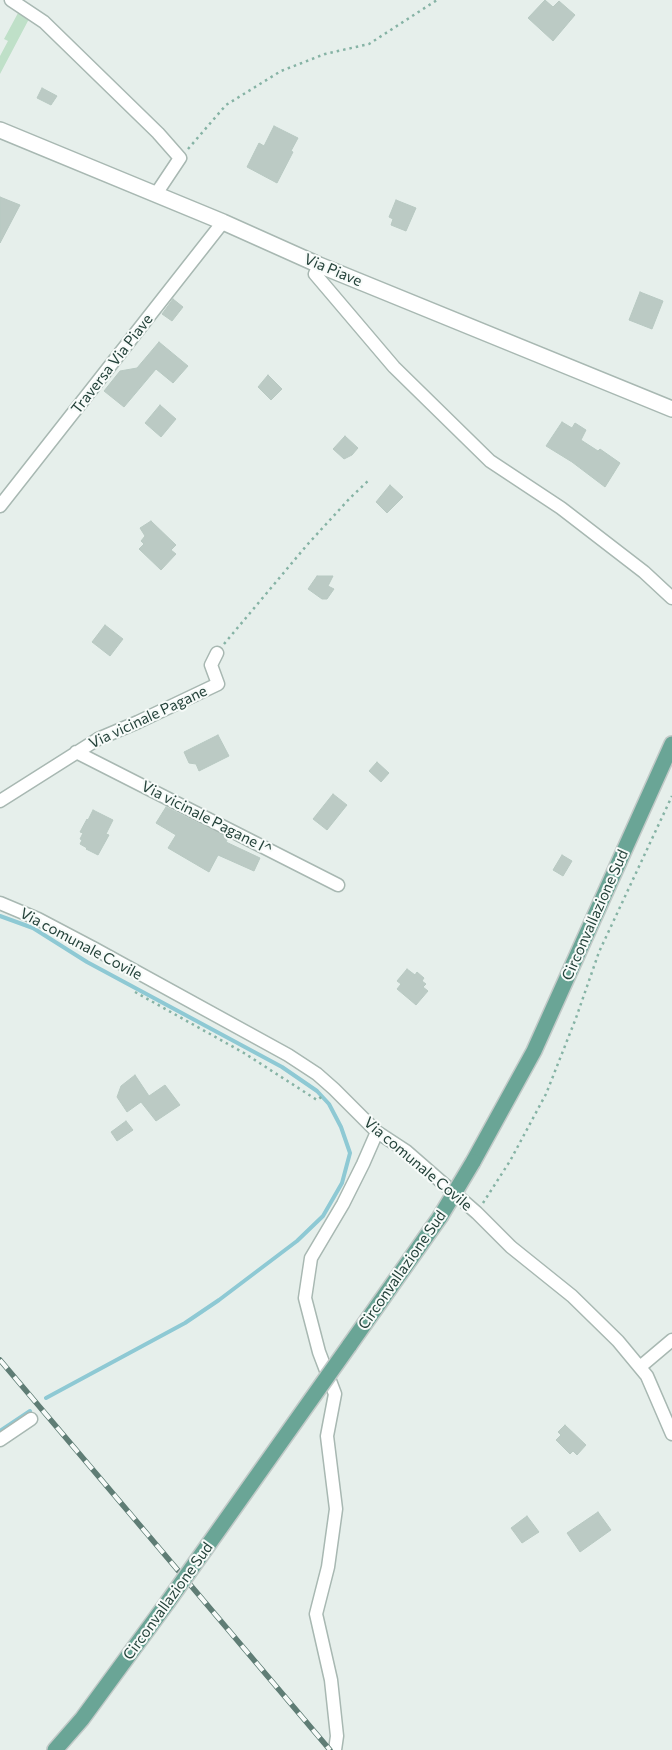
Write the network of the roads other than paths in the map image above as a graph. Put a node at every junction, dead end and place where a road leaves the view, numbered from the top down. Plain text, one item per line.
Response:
1 (11, 0) edge
2 (0, 130) edge
3 (156, 194) junction
4 (224, 222) junction
5 (319, 265) junction
6 (670, 409) edge
7 (0, 506) edge
8 (672, 598) edge
9 (217, 653) road end
10 (672, 744) edge
11 (76, 752) junction
12 (0, 801) edge
13 (338, 884) dead end
14 (0, 903) edge
15 (376, 1132) junction
16 (672, 1340) edge
17 (640, 1367) junction
18 (31, 1419) dead end
19 (672, 1434) edge
20 (0, 1440) edge
21 (55, 1750) edge
22 (335, 1750) edge

1 - 3 street
2 - 3 street, Via Piave
3 - 4 street, Via Piave
4 - 5 street, Via Piave
4 - 7 street, Traversa Via Piave
5 - 6 street, Via Piave
5 - 8 street
9 - 11 street, Via vicinale Pagane
10 - 21 main road, Circonvallazione Sud, bridge
11 - 12 street, Via vicinale Pagane
11 - 13 street, Via vicinale Pagane I^
14 - 15 street, Via comunale Covile
15 - 17 street, Via comunale Covile
15 - 22 street
16 - 17 street
17 - 19 street, Via comunale Covile
18 - 20 street

